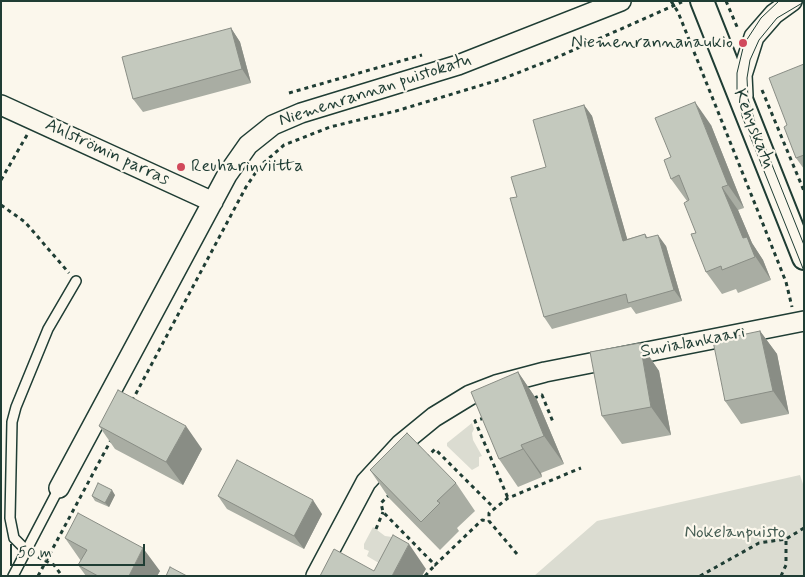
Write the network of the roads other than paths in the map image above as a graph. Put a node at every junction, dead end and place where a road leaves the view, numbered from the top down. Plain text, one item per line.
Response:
1 (621, 1) edge
2 (702, 1) edge
3 (792, 1) edge
4 (1, 105) edge
5 (743, 105) junction
6 (213, 202) junction
7 (804, 258) edge
8 (76, 281) road end
9 (801, 322) edge
10 (59, 488) joint
11 (27, 551) junction
12 (13, 576) edge
13 (316, 576) edge

1 - 6 street, Niemenrannan puistokatu
2 - 5 street, Kehyskatu
3 - 5 street
4 - 6 street, Ahlströmin parras
5 - 7 street, Kehyskatu
6 - 10 street, Niemenrannan puistokatu
8 - 11 lane
9 - 13 street, Suvialankaari
10 - 11 lane
11 - 12 lane

